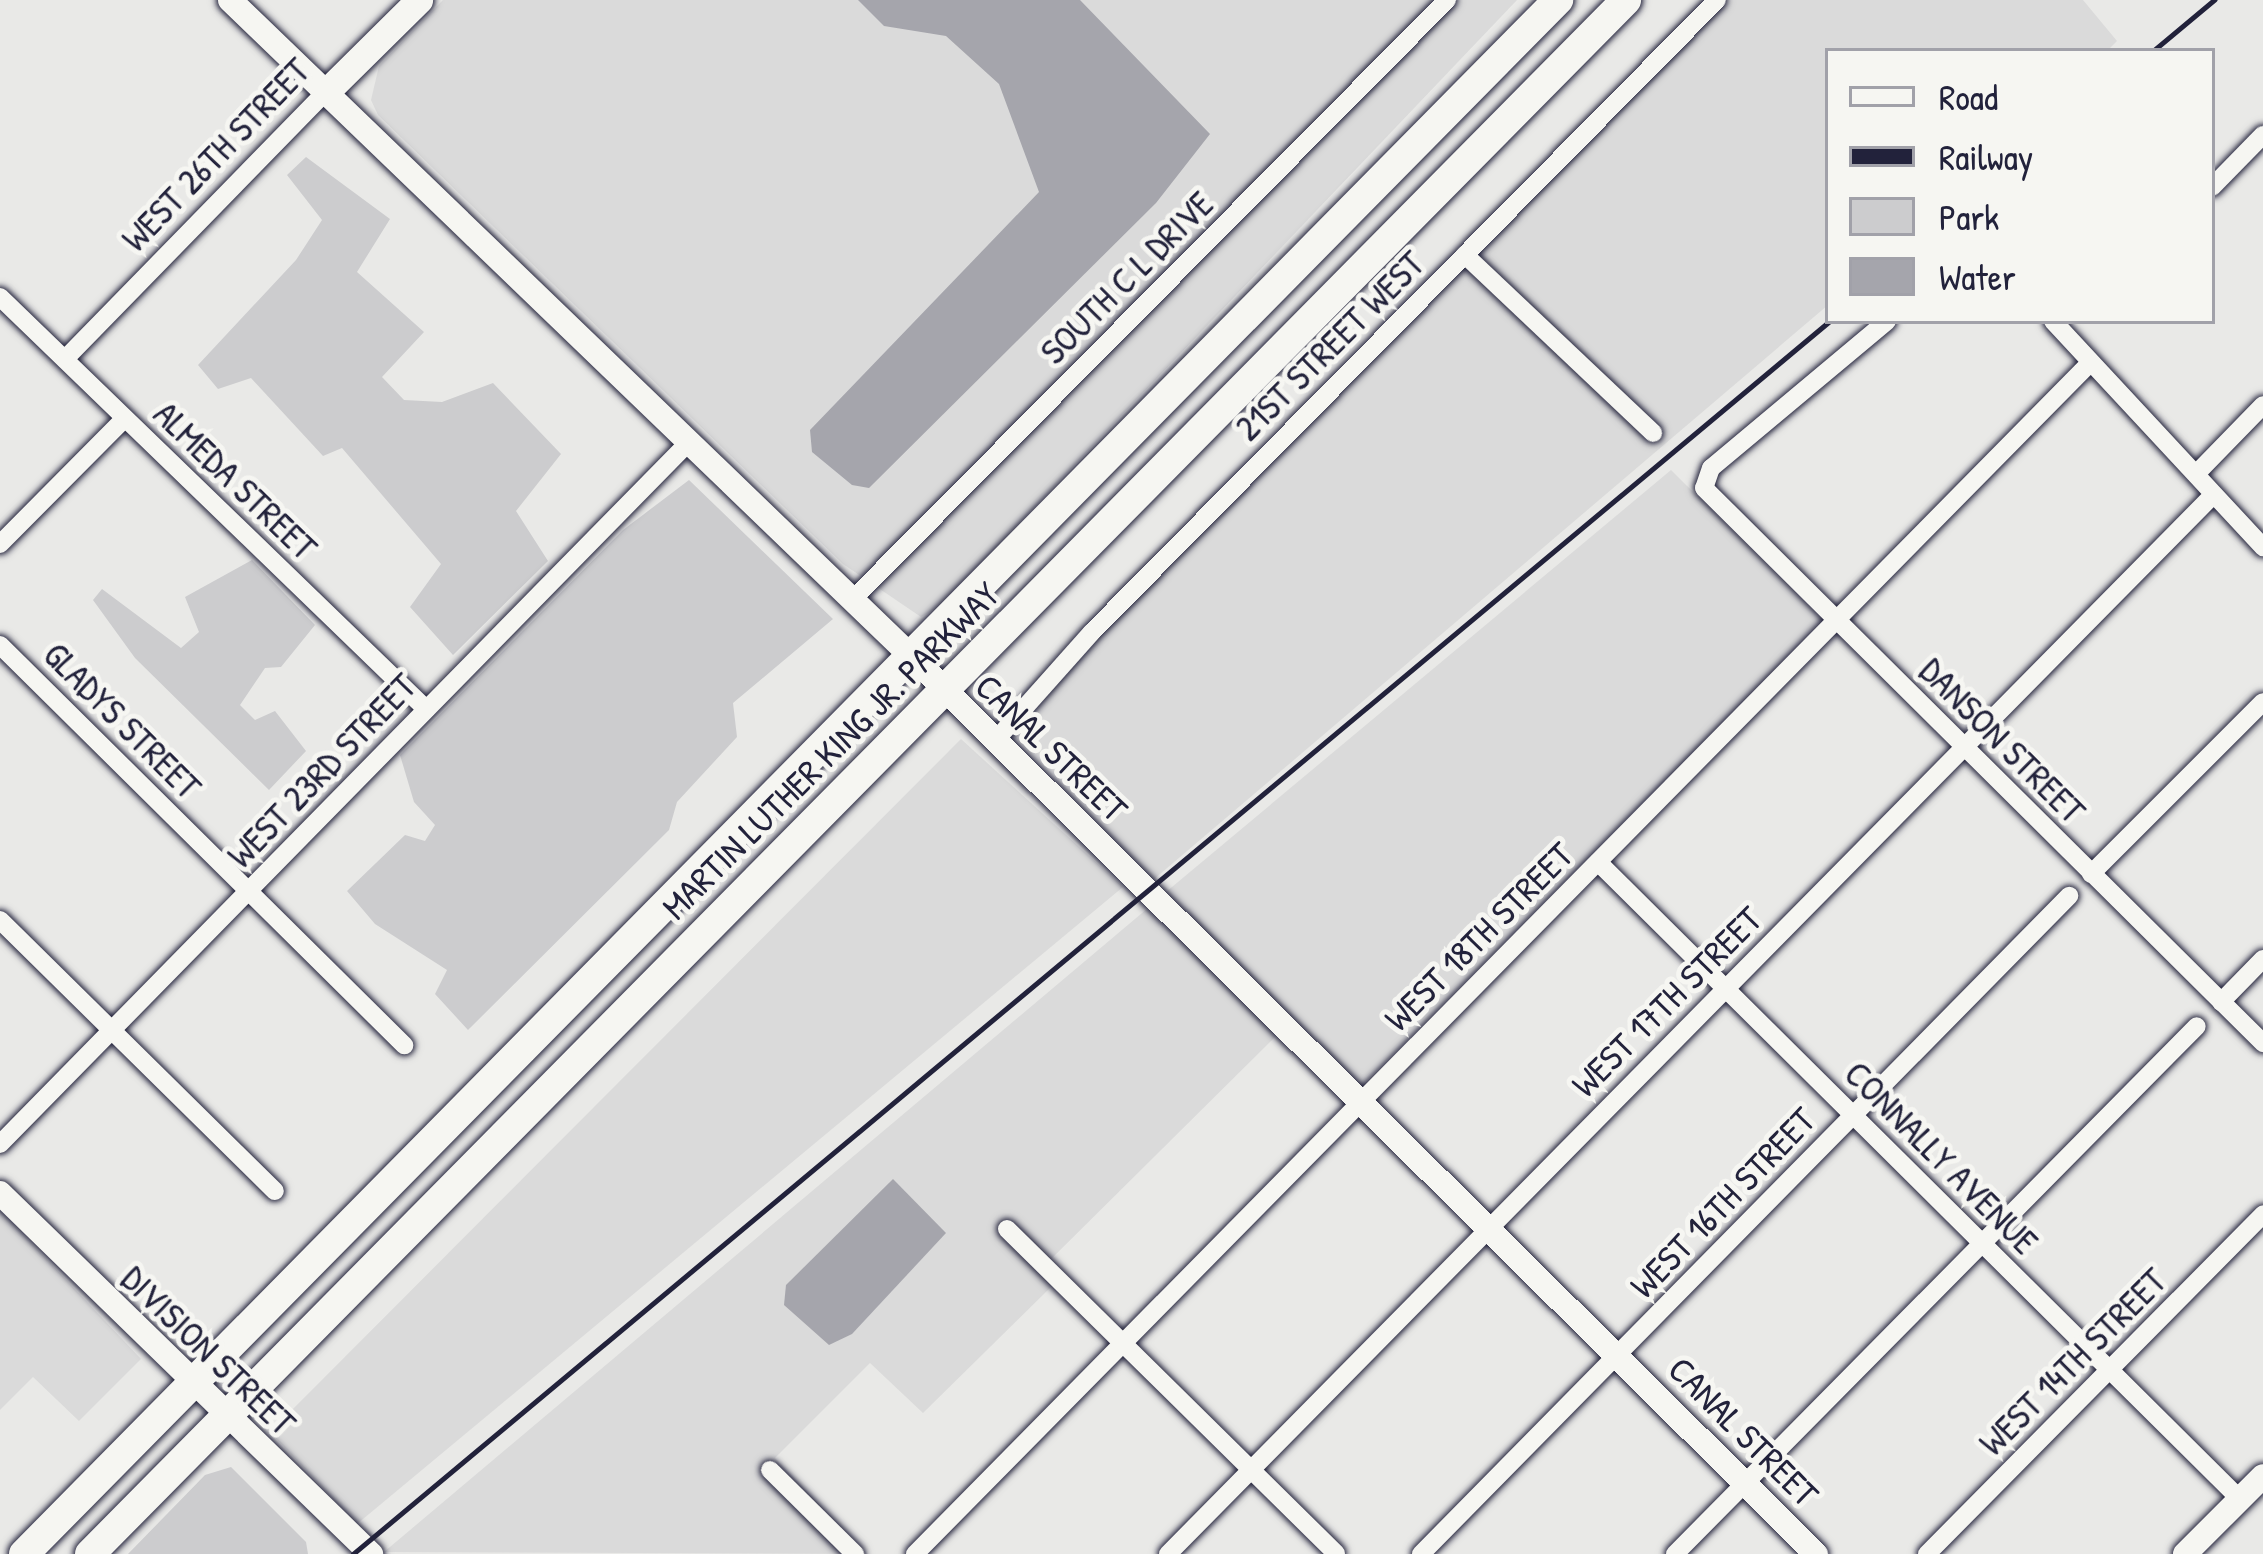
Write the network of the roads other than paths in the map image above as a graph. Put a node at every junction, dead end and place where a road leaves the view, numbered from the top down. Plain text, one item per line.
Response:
1 (230, 0) edge
2 (419, 0) edge
3 (1448, 0) edge
4 (1558, 0) edge
5 (1626, 0) edge
6 (1717, 0) edge
7 (326, 92) junction
8 (2259, 147) edge
9 (2215, 184) edge
10 (1465, 255) junction
11 (0, 297) edge
12 (1884, 324) edge
13 (2065, 325) edge
14 (64, 359) junction
15 (2088, 365) junction
16 (2263, 405) edge
17 (125, 418) junction
18 (1653, 433) dead end
19 (689, 442) junction
20 (2196, 473) junction
21 (2212, 495) junction
22 (0, 544) edge
23 (2263, 547) edge
24 (852, 600) junction
25 (1835, 621) junction
26 (0, 645) edge
27 (910, 656) junction
28 (943, 691) junction
29 (2263, 702) edge
30 (426, 710) junction
31 (994, 742) junction
32 (1964, 748) junction
33 (1598, 862) junction
34 (2091, 874) junction
35 (250, 891) junction
36 (2069, 896) dead end
37 (0, 920) edge
38 (2263, 959) edge
39 (1725, 988) junction
40 (2221, 1001) junction
41 (2197, 1026) dead end
42 (112, 1030) junction
43 (2263, 1043) edge
44 (404, 1045) dead end
45 (1360, 1102) junction
46 (1853, 1115) junction
47 (0, 1144) edge
48 (275, 1191) dead end
49 (0, 1193) edge
50 (2263, 1214) edge
51 (1007, 1229) dead end
52 (1488, 1229) junction
53 (1981, 1242) junction
54 (1123, 1342) junction
55 (1617, 1356) junction
56 (2110, 1369) junction
57 (192, 1384) junction
58 (227, 1418) junction
59 (1252, 1469) junction
60 (770, 1470) dead end
61 (2263, 1476) edge
62 (1745, 1483) junction
63 (2240, 1499) junction
64 (24, 1554) edge
65 (90, 1554) edge
66 (371, 1554) edge
67 (855, 1554) edge
68 (915, 1554) edge
69 (1168, 1554) edge
70 (1336, 1554) edge
71 (1421, 1554) edge
72 (1675, 1554) edge
73 (1816, 1554) edge
74 (1927, 1554) edge
75 (2185, 1554) edge

1 - 7 street, CANAL STREET
2 - 7 main road, WEST 26TH STREET
3 - 24 street, SOUTH C L DRIVE
4 - 27 highway, MARTIN LUTHER KING JR. PARKWAY
5 - 28 highway, MARTIN LUTHER KING JR. PARKWAY
6 - 10 street, 21ST STREET WEST
7 - 14 street, WEST 26TH STREET
7 - 19 street, CANAL STREET
8 - 9 street
10 - 18 street
10 - 31 street, 21ST STREET WEST
11 - 14 street, ALMEDA STREET
12 - 25 street, DANSON STREET
13 - 15 street
14 - 17 street, ALMEDA STREET
15 - 20 street
15 - 25 street, WEST 18TH STREET
16 - 20 street
17 - 22 street
17 - 30 street, ALMEDA STREET
19 - 24 street, CANAL STREET
19 - 30 street, WEST 23RD STREET
20 - 21 street
21 - 23 street
21 - 32 street, WEST 17TH STREET
24 - 27 street, CANAL STREET
25 - 32 street, DANSON STREET
25 - 33 street, WEST 18TH STREET
26 - 35 street, GLADYS STREET
27 - 28 street, CANAL STREET
27 - 57 highway, MARTIN LUTHER KING JR. PARKWAY
28 - 31 street, CANAL STREET
28 - 58 highway, MARTIN LUTHER KING JR. PARKWAY
29 - 34 street
30 - 35 street, WEST 23RD STREET
31 - 45 street, CANAL STREET
32 - 34 street, DANSON STREET
32 - 39 street, WEST 17TH STREET
33 - 39 street, CONNALLY AVENUE
33 - 45 street, WEST 18TH STREET
34 - 40 street, DANSON STREET
35 - 42 street, WEST 23RD STREET
35 - 44 street, GLADYS STREET
36 - 46 street, WEST 16TH STREET
37 - 42 street
38 - 40 street
39 - 46 street, CONNALLY AVENUE
39 - 52 street, WEST 17TH STREET
40 - 43 street, DANSON STREET
41 - 53 street
42 - 47 street, WEST 23RD STREET
42 - 48 street
45 - 52 street, CANAL STREET
45 - 54 street, WEST 18TH STREET
46 - 53 street, CONNALLY AVENUE
46 - 55 street, WEST 16TH STREET
49 - 57 street, DIVISION STREET
50 - 56 street, WEST 14TH STREET
51 - 54 street
52 - 55 street, CANAL STREET
52 - 59 street, WEST 17TH STREET
53 - 56 street, CONNALLY AVENUE
53 - 62 street
54 - 59 street
54 - 68 street, WEST 18TH STREET
55 - 62 street, CANAL STREET
55 - 71 street, WEST 16TH STREET
56 - 63 street, CONNALLY AVENUE
56 - 74 street, WEST 14TH STREET
57 - 58 street, DIVISION STREET
57 - 64 highway, MARTIN LUTHER KING JR. PARKWAY
58 - 65 highway, MARTIN LUTHER KING JR. PARKWAY
58 - 66 street, DIVISION STREET
59 - 69 street, WEST 17TH STREET
59 - 70 street
60 - 67 street
61 - 63 street
62 - 72 street
62 - 73 street, CANAL STREET
63 - 75 street

